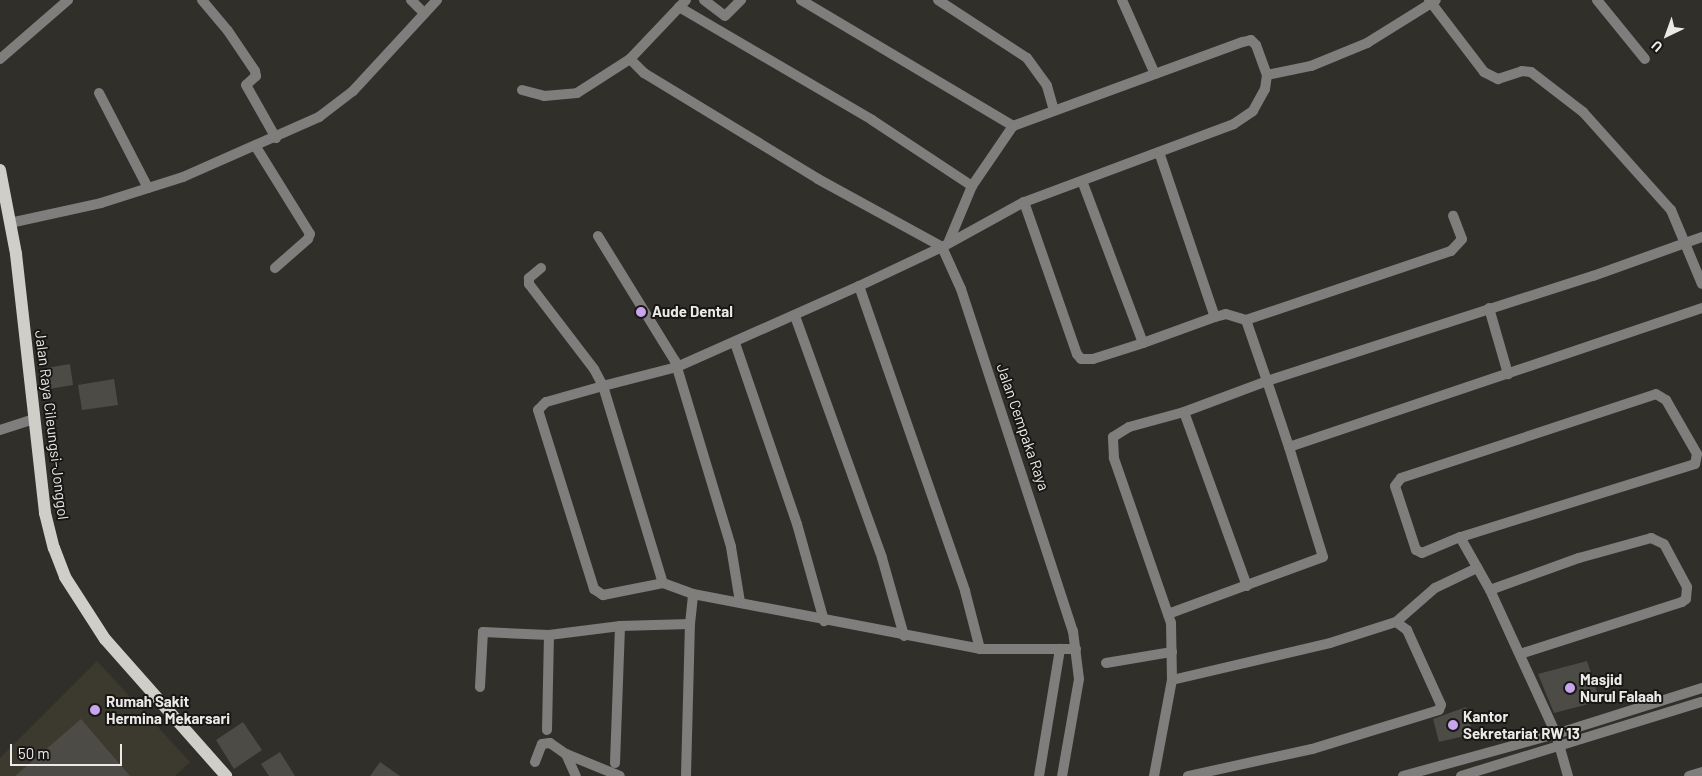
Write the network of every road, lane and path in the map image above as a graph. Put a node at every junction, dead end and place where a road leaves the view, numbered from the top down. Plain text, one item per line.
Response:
1 (68, 0) edge
2 (202, 0) edge
3 (412, 0) edge
4 (437, 0) edge
5 (704, 0) edge
6 (740, 0) edge
7 (801, 0) edge
8 (938, 0) edge
9 (1122, 0) edge
10 (1598, 0) edge
11 (1432, 1) edge
12 (682, 4) edge
13 (424, 13) junction
14 (630, 59) junction
15 (1645, 59) dead end
16 (0, 60) edge
17 (1155, 74) junction
18 (1268, 75) junction
19 (522, 90) dead end
20 (99, 93) dead end
21 (1054, 110) junction
22 (1013, 126) junction
23 (276, 138) junction
24 (256, 147) junction
25 (1159, 152) junction
26 (0, 170) edge
27 (1082, 181) junction
28 (972, 186) junction
29 (148, 188) junction
30 (1024, 202) junction
31 (1453, 216) dead end
32 (10, 223) junction
33 (598, 236) dead end
34 (1702, 237) edge
35 (946, 244) junction
36 (1685, 244) junction
37 (275, 268) dead end
38 (541, 268) dead end
39 (1702, 284) edge
40 (859, 286) junction
41 (1489, 308) junction
42 (1702, 308) edge
43 (795, 316) junction
44 (1215, 317) junction
45 (1246, 320) junction
46 (735, 343) junction
47 (1143, 343) junction
48 (676, 364) junction
49 (1508, 374) junction
50 (1266, 381) junction
51 (602, 384) junction
52 (1184, 412) junction
53 (33, 419) junction
54 (0, 430) edge
55 (1289, 446) junction
56 (1460, 537) junction
57 (1477, 568) junction
58 (663, 583) junction
59 (1247, 586) junction
60 (1490, 590) junction
61 (693, 599) junction
62 (740, 602) junction
63 (1170, 619) junction
64 (691, 620) junction
65 (824, 621) junction
66 (1396, 622) junction
67 (620, 626) junction
68 (549, 635) junction
69 (904, 636) junction
70 (980, 649) junction
71 (1172, 652) junction
72 (1077, 654) junction
73 (1520, 654) junction
74 (1060, 658) junction
75 (1106, 663) dead end
76 (1172, 680) junction
77 (480, 687) dead end
78 (1702, 688) edge
79 (1702, 702) edge
80 (547, 730) dead end
81 (1556, 734) junction
82 (1560, 748) junction
83 (566, 754) junction
84 (535, 762) dead end
85 (615, 763) dead end
86 (1702, 772) edge
87 (686, 775) edge
88 (226, 776) edge
89 (576, 776) edge
90 (620, 776) edge
91 (1039, 776) edge
92 (1062, 776) edge
93 (1154, 776) edge
94 (1188, 776) edge
95 (1403, 776) edge
96 (1461, 776) edge
97 (1568, 776) edge
98 (1689, 776) edge

1 - 16 street
2 - 23 street
3 - 13 street
4 - 13 street
5 - 6 street
7 - 22 street
8 - 21 street
9 - 17 street
10 - 15 street
11 - 18 street
11 - 36 street
12 - 14 street
12 - 28 street
13 - 23 street
14 - 19 street
14 - 35 street
17 - 18 street
17 - 21 street
18 - 25 street
20 - 29 street
21 - 22 street
22 - 28 street
23 - 24 street
24 - 29 street
24 - 37 street
25 - 27 street
25 - 44 street
26 - 32 main road, Jalan Raya Cileungsi-Jonggol
27 - 30 street
27 - 47 street
28 - 35 street
29 - 32 street
30 - 35 street
30 - 47 street
31 - 45 street
32 - 53 main road, Jalan Raya Cileungsi-Jonggol
33 - 48 street
34 - 36 street
35 - 40 street
35 - 72 street, Jalan Cempaka Raya
36 - 39 street
36 - 41 street
38 - 51 street
40 - 43 street
40 - 70 street
41 - 49 street
41 - 50 street
42 - 49 street
43 - 46 street
43 - 69 street
44 - 45 street
44 - 47 street
45 - 50 street
46 - 48 street
46 - 65 street
48 - 51 street
48 - 62 street
49 - 55 street
50 - 52 street
50 - 55 street
51 - 58 street
51 - 58 street
52 - 59 street
52 - 63 street
53 - 54 street
53 - 88 main road, Jalan Raya Cileungsi-Jonggol
55 - 59 street
56 - 56 street
56 - 57 street
57 - 60 street
57 - 66 street
58 - 61 street
59 - 63 street
60 - 73 street
60 - 73 street
61 - 62 street
61 - 64 street
62 - 65 street
63 - 71 street
64 - 67 street
64 - 87 street
65 - 69 street
66 - 76 street
66 - 94 street
67 - 68 street
67 - 85 street
68 - 77 street
68 - 80 street
69 - 70 street
70 - 74 street
71 - 75 street
71 - 76 street
72 - 74 street
72 - 92 street, Jalan Cempaka Raya
73 - 81 street
74 - 91 street
76 - 93 street
78 - 81 street
79 - 82 street
81 - 82 street
81 - 95 street
82 - 96 street
82 - 97 street
83 - 84 street
83 - 89 street
83 - 90 street
86 - 98 street

